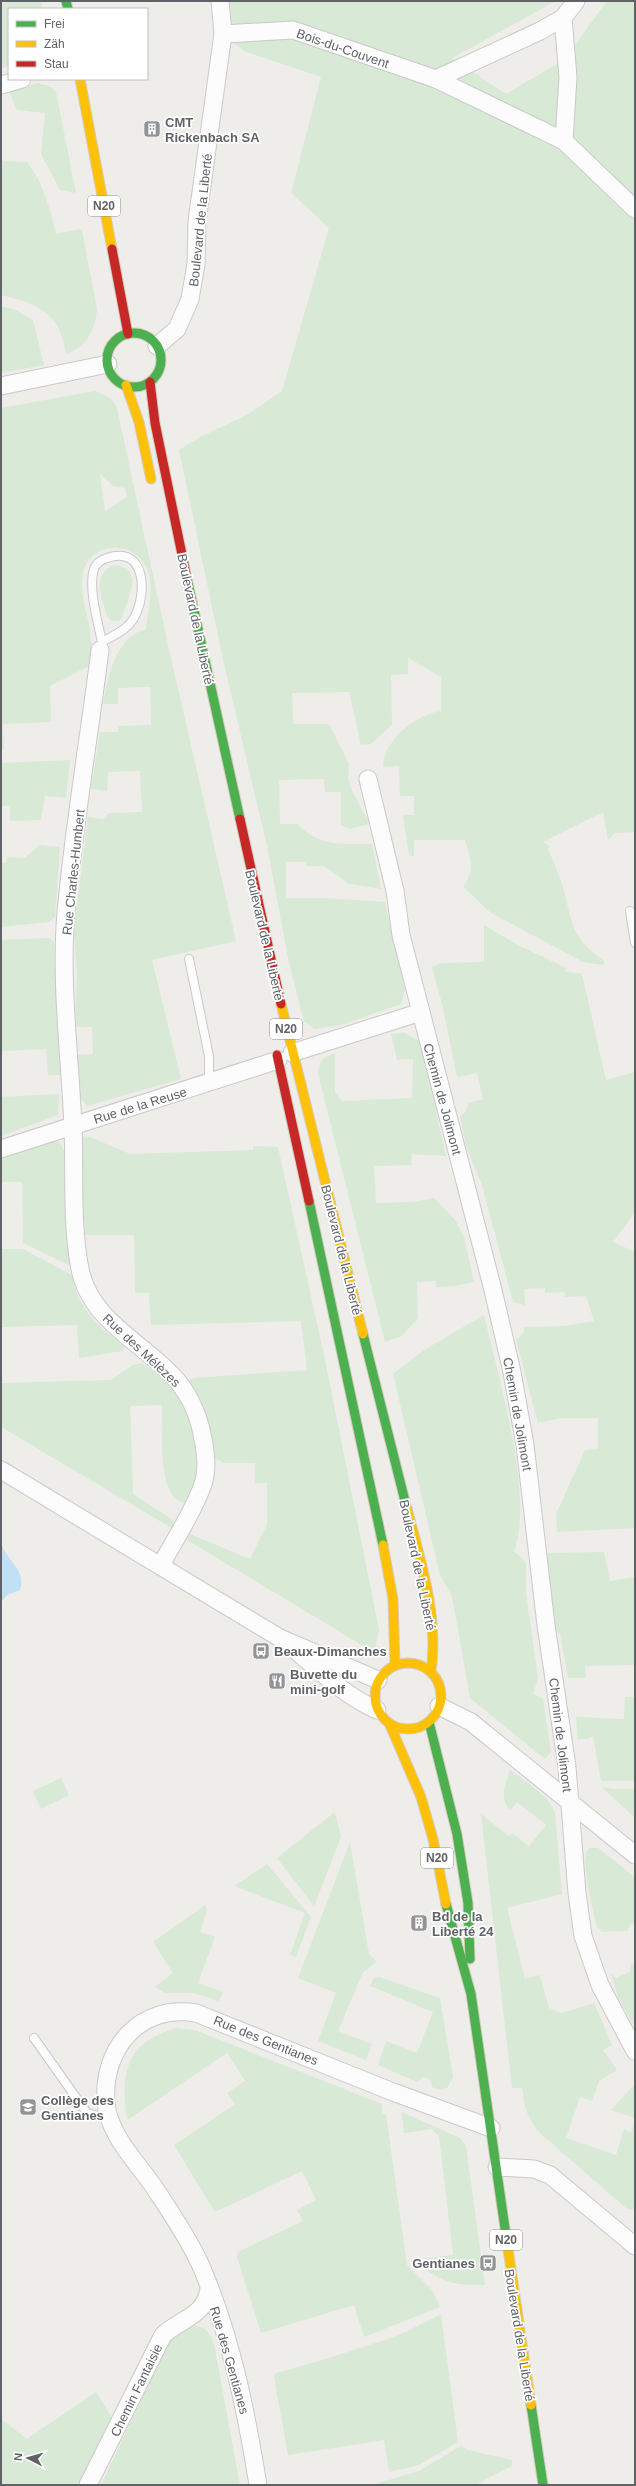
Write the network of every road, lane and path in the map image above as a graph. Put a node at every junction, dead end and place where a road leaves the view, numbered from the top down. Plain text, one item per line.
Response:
1 (220, 1) edge
2 (576, 1) edge
3 (563, 18) junction
4 (223, 34) junction
5 (436, 79) junction
6 (18, 80) edge
7 (80, 80) edge
8 (1, 85) edge
9 (564, 141) junction
10 (635, 209) edge
11 (128, 334) junction
12 (157, 346) junction
13 (108, 364) junction
14 (150, 382) junction
15 (126, 385) junction
16 (1, 386) edge
17 (154, 492) dead end
18 (101, 646) junction
19 (368, 779) dead end
20 (630, 911) dead end
21 (635, 943) edge
22 (189, 958) dead end
23 (421, 1012) junction
24 (282, 1053) junction
25 (209, 1083) junction
26 (73, 1126) junction
27 (1, 1149) edge
28 (1, 1470) edge
29 (161, 1565) junction
30 (280, 1638) junction
31 (395, 1665) junction
32 (431, 1672) junction
33 (378, 1680) junction
34 (440, 1706) junction
35 (377, 1710) junction
36 (429, 1722) junction
37 (390, 1725) junction
38 (570, 1802) junction
39 (635, 1855) edge
40 (471, 1994) junction
41 (34, 2038) dead end
42 (635, 2051) edge
43 (109, 2119) junction
44 (491, 2128) junction
45 (496, 2167) junction
46 (635, 2246) edge
47 (209, 2289) junction
48 (88, 2485) edge
49 (258, 2485) edge
50 (543, 2485) edge

1 - 4 street, Boulevard de la Liberté
2 - 3 street
3 - 5 street
3 - 9 street
4 - 5 street, Bois-du-Couvent
4 - 12 street, Boulevard de la Liberté
5 - 9 street, Bois-du-Couvent
6 - 8 street
7 - 11 main road, N20
9 - 10 street, Bois-du-Couvent
11 - 12 main road
11 - 13 main road
12 - 14 main road
13 - 15 main road
13 - 16 street
14 - 15 main road
14 - 24 main road, Boulevard de la Liberté / N20
15 - 17 main road
18 - 18 lane, Rue Charles-Humbert
18 - 26 street, Rue Charles-Humbert
19 - 23 street, Chemin de Jolimont
20 - 21 lane
22 - 25 lane
23 - 24 street, Rue de la Reuse
23 - 38 street, Chemin de Jolimont
24 - 25 street, Rue de la Reuse
24 - 31 main road, Boulevard de la Liberté / N20
24 - 32 main road, Boulevard de la Liberté / N20
25 - 26 street, Rue de la Reuse
26 - 27 street, Rue de la Reuse
26 - 29 street, Rue des Mélèzes
28 - 29 street
29 - 30 street
30 - 33 street
30 - 35 street
31 - 32 main road
31 - 33 main road
32 - 34 main road
33 - 35 main road
34 - 36 main road
34 - 38 street
35 - 37 main road, N20
36 - 37 main road
36 - 40 main road, Boulevard de la Liberté / N20
37 - 40 main road, Boulevard de la Liberté / N20
38 - 39 street
38 - 42 street, Chemin de Jolimont
40 - 44 main road, Boulevard de la Liberté / N20
41 - 43 lane
43 - 44 street, Rue des Gentianes
43 - 47 street, Rue des Gentianes
44 - 45 main road, Boulevard de la Liberté / N20
45 - 46 street
45 - 50 main road, Boulevard de la Liberté / N20
47 - 48 street, Chemin Fantaisie
47 - 49 street, Rue des Gentianes

